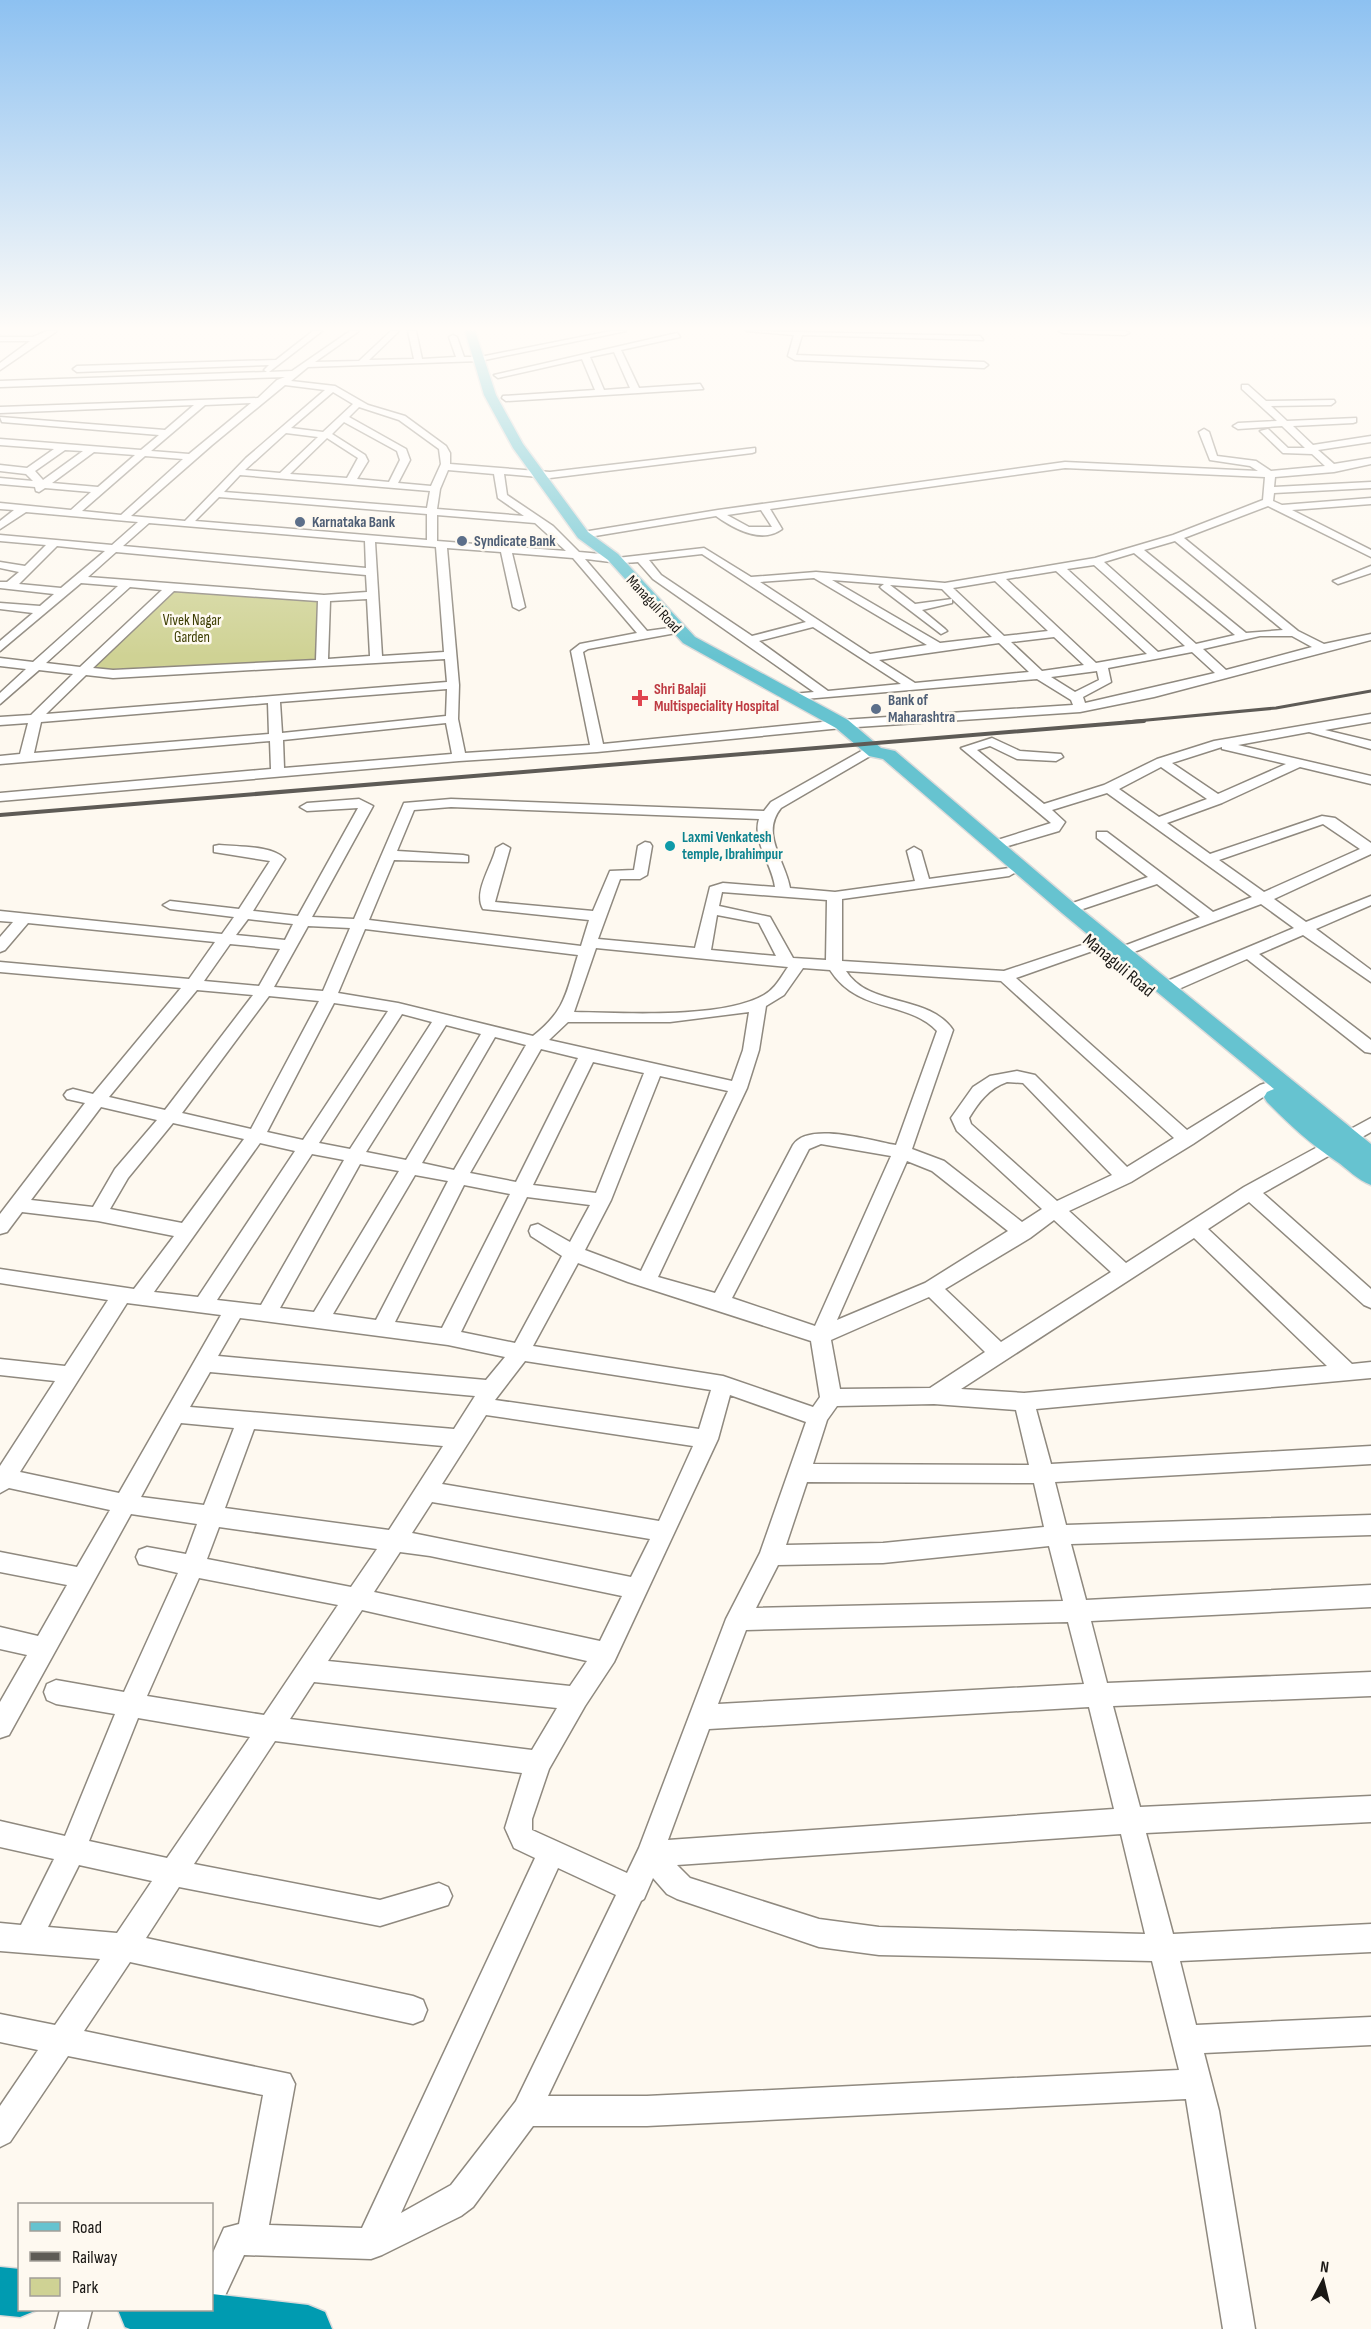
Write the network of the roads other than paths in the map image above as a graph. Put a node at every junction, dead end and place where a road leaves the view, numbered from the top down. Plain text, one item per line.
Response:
1 (104, 440) edge
2 (161, 440) edge
3 (212, 440) edge
4 (273, 440) edge
5 (322, 440) edge
6 (334, 440) edge
7 (384, 440) edge
8 (434, 440) edge
9 (514, 440) edge
10 (526, 440) edge
11 (1207, 440) edge
12 (1274, 440) edge
13 (1300, 440) edge
14 (1371, 440) edge
15 (0, 442) edge
16 (437, 442) junction
17 (62, 448) junction
18 (401, 449) junction
19 (91, 450) junction
20 (752, 450) dead end
21 (1311, 450) junction
22 (143, 454) junction
23 (190, 457) junction
24 (1371, 461) edge
25 (445, 467) junction
26 (0, 468) edge
27 (1334, 469) junction
28 (26, 470) junction
29 (238, 472) junction
30 (499, 473) junction
31 (1308, 473) junction
32 (544, 475) junction
33 (1270, 475) junction
34 (282, 476) junction
35 (3, 482) edge
36 (350, 482) junction
37 (1371, 484) edge
38 (42, 485) junction
39 (392, 486) junction
40 (435, 489) junction
41 (1270, 489) junction
42 (1326, 489) junction
43 (100, 490) junction
44 (216, 494) junction
45 (1371, 501) edge
46 (1344, 503) junction
47 (1274, 505) junction
48 (0, 506) edge
49 (21, 507) junction
50 (764, 507) junction
51 (74, 513) junction
52 (433, 513) junction
53 (718, 513) junction
54 (125, 516) junction
55 (1359, 516) dead end
56 (147, 520) junction
57 (541, 522) junction
58 (187, 524) junction
59 (574, 524) junction
60 (0, 526) edge
61 (590, 537) junction
62 (1177, 537) junction
63 (0, 538) edge
64 (370, 538) junction
65 (55, 543) junction
66 (436, 544) junction
67 (1371, 544) edge
68 (506, 549) junction
69 (1360, 549) junction
70 (113, 550) junction
71 (1137, 550) junction
72 (1371, 554) edge
73 (576, 555) junction
74 (641, 558) junction
75 (614, 560) junction
76 (1096, 561) junction
77 (0, 565) edge
78 (1058, 567) junction
79 (1371, 569) edge
80 (27, 570) junction
81 (370, 572) junction
82 (814, 574) junction
83 (842, 576) junction
84 (998, 578) junction
85 (79, 579) junction
86 (748, 580) junction
87 (1338, 581) dead end
88 (127, 584) junction
89 (5, 586) edge
90 (886, 586) junction
91 (945, 586) junction
92 (171, 587) junction
93 (64, 592) junction
94 (373, 595) junction
95 (324, 598) junction
96 (948, 601) junction
97 (0, 606) edge
98 (519, 607) dead end
99 (914, 608) junction
100 (42, 610) junction
101 (816, 624) junction
102 (0, 629) edge
103 (676, 630) junction
104 (17, 632) junction
105 (941, 632) dead end
106 (1059, 633) junction
107 (1294, 633) junction
108 (645, 636) junction
109 (1243, 636) junction
110 (1371, 638) edge
111 (750, 640) junction
112 (1001, 641) junction
113 (985, 643) junction
114 (0, 647) edge
115 (938, 647) junction
116 (1194, 647) junction
117 (1322, 648) junction
118 (450, 655) junction
119 (1156, 656) junction
120 (868, 658) junction
121 (376, 660) junction
122 (0, 662) edge
123 (322, 663) junction
124 (36, 666) junction
125 (1098, 667) junction
126 (83, 672) junction
127 (1039, 675) junction
128 (1225, 675) junction
129 (453, 685) junction
130 (913, 687) junction
131 (826, 695) junction
132 (796, 697) junction
133 (0, 700) edge
134 (274, 700) junction
135 (1077, 702) junction
136 (36, 716) junction
137 (1371, 718) edge
138 (452, 719) junction
139 (0, 721) edge
140 (842, 724) junction
141 (1308, 730) junction
142 (276, 737) junction
143 (1219, 744) junction
144 (1371, 745) edge
145 (597, 748) junction
146 (873, 750) junction
147 (459, 757) junction
148 (1056, 757) dead end
149 (26, 758) junction
150 (0, 760) edge
151 (1162, 762) junction
152 (1298, 763) junction
153 (278, 773) junction
154 (1371, 780) edge
155 (1108, 788) junction
156 (0, 797) edge
157 (1217, 800) junction
158 (307, 807) dead end
159 (1041, 809) junction
160 (766, 815) junction
161 (1158, 822) junction
162 (1102, 835) dead end
163 (645, 846) dead end
164 (993, 846) junction
165 (503, 848) dead end
166 (219, 849) dead end
167 (1371, 850) edge
168 (914, 851) dead end
169 (388, 855) junction
170 (463, 859) dead end
171 (1209, 859) junction
172 (1009, 872) junction
173 (1159, 878) junction
174 (923, 882) junction
175 (783, 892) junction
176 (835, 896) junction
177 (1263, 897) junction
178 (1371, 900) edge
179 (171, 905) dead end
180 (711, 909) junction
181 (1069, 909) junction
182 (245, 912) junction
183 (0, 916) edge
184 (598, 916) junction
185 (1211, 918) junction
186 (24, 919) junction
187 (303, 921) junction
188 (362, 924) junction
189 (1305, 928) junction
190 (223, 940) junction
191 (288, 945) junction
192 (1095, 945) junction
193 (0, 946) edge
194 (588, 947) junction
195 (1121, 952) junction
196 (1249, 953) junction
197 (702, 954) junction
198 (792, 963) junction
199 (835, 966) junction
200 (0, 967) edge
201 (1005, 976) junction
202 (1371, 977) edge
203 (192, 986) junction
204 (1166, 988) junction
205 (263, 993) junction
206 (329, 997) junction
207 (758, 1004) junction
208 (398, 1008) junction
209 (564, 1017) junction
210 (442, 1019) junction
211 (491, 1031) junction
212 (536, 1042) junction
213 (1371, 1048) edge
214 (588, 1055) junction
215 (654, 1069) junction
216 (738, 1088) junction
217 (1266, 1089) junction
218 (73, 1095) dead end
219 (98, 1100) junction
220 (169, 1116) junction
221 (1371, 1124) edge
222 (256, 1136) junction
223 (1187, 1140) junction
224 (1337, 1141) junction
225 (305, 1146) junction
226 (902, 1152) junction
227 (355, 1156) junction
228 (1371, 1157) edge
229 (408, 1167) junction
230 (1371, 1176) edge
231 (459, 1177) junction
232 (1125, 1177) junction
233 (524, 1190) junction
234 (1250, 1192) junction
235 (603, 1200) junction
236 (18, 1205) junction
237 (1057, 1209) junction
238 (98, 1214) junction
239 (0, 1227) edge
240 (1194, 1227) junction
241 (538, 1231) dead end
242 (186, 1232) junction
243 (1023, 1233) junction
244 (572, 1253) junction
245 (1125, 1273) junction
246 (0, 1276) edge
247 (647, 1279) junction
248 (932, 1288) junction
249 (131, 1295) junction
250 (1371, 1300) edge
251 (204, 1304) junction
252 (719, 1304) junction
253 (235, 1308) junction
254 (267, 1313) junction
255 (320, 1320) junction
256 (382, 1328) junction
257 (820, 1335) junction
258 (448, 1337) junction
259 (520, 1352) junction
260 (999, 1353) junction
261 (204, 1363) junction
262 (0, 1367) edge
263 (1371, 1370) edge
264 (1346, 1371) junction
265 (71, 1375) junction
266 (723, 1384) junction
267 (934, 1396) junction
268 (485, 1398) junction
269 (831, 1398) junction
270 (1024, 1402) junction
271 (175, 1414) junction
272 (818, 1417) junction
273 (247, 1420) junction
274 (459, 1438) junction
275 (707, 1439) junction
276 (1371, 1455) edge
277 (5, 1470) edge
278 (800, 1473) junction
279 (1042, 1474) junction
280 (425, 1491) junction
281 (125, 1504) junction
282 (213, 1516) junction
283 (1371, 1525) edge
284 (665, 1532) junction
285 (1059, 1534) junction
286 (393, 1542) junction
287 (771, 1555) junction
288 (147, 1557) dead end
289 (0, 1563) edge
290 (193, 1566) junction
291 (83, 1578) junction
292 (638, 1589) junction
293 (1371, 1596) edge
294 (354, 1598) junction
295 (1078, 1611) junction
296 (738, 1619) junction
297 (0, 1638) edge
298 (44, 1648) junction
299 (606, 1654) junction
300 (308, 1670) junction
301 (1371, 1684) edge
302 (56, 1692) dead end
303 (1098, 1695) junction
304 (576, 1698) junction
305 (131, 1704) junction
306 (703, 1716) junction
307 (2, 1720) edge
308 (269, 1728) junction
309 (538, 1763) junction
310 (1371, 1809) edge
311 (1128, 1821) junction
312 (0, 1834) edge
313 (73, 1849) junction
314 (551, 1853) junction
315 (650, 1854) junction
316 (173, 1873) junction
317 (635, 1890) junction
318 (439, 1896) dead end
319 (0, 1937) edge
320 (1371, 1938) edge
321 (28, 1939) junction
322 (125, 1947) junction
323 (1162, 1948) junction
324 (413, 2010) dead end
325 (0, 2028) edge
326 (1371, 2031) edge
327 (62, 2038) junction
328 (1185, 2040) junction
329 (1197, 2084) junction
330 (526, 2111) junction
331 (0, 2132) edge
332 (251, 2240) junction
333 (371, 2244) junction
334 (213, 2286) edge
335 (0, 2291) edge
336 (18, 2293) edge
337 (213, 2307) edge
338 (76, 2311) edge
339 (71, 2329) edge
340 (308, 2329) edge
341 (1239, 2329) edge

1 - 19 street
2 - 22 street
3 - 23 street
4 - 29 street
5 - 34 street
6 - 36 street
7 - 18 street
8 - 16 street
9 - 32 main road, Managuli Road
10 - 32 main road, Managuli Road
11 - 33 street
12 - 21 street
13 - 21 street
14 - 21 street
15 - 17 street
16 - 18 street
16 - 25 street
17 - 19 street
17 - 28 street
18 - 39 street
19 - 22 street
19 - 38 street
20 - 32 street
21 - 27 street
22 - 23 street
22 - 43 street
23 - 54 street
24 - 27 street
25 - 30 street
25 - 40 street
26 - 28 street
27 - 31 street
28 - 35 street
28 - 38 street
29 - 34 street
29 - 44 street
30 - 32 street
30 - 57 street
31 - 33 street
31 - 42 street
32 - 59 main road, Managuli Road
32 - 61 main road, Managuli Road
33 - 41 street
33 - 50 street
34 - 36 street
35 - 38 street
36 - 39 street
37 - 42 street
38 - 43 street
38 - 49 street
39 - 40 street
40 - 52 street
41 - 42 street
41 - 47 street
42 - 46 street
43 - 51 street
44 - 52 street
44 - 58 street
45 - 46 street
46 - 47 street
46 - 55 street
47 - 62 street
47 - 69 street
48 - 49 street
49 - 51 street
49 - 60 street
50 - 53 street
50 - 53 street
51 - 54 street
52 - 57 street
52 - 66 street
53 - 61 street
54 - 56 street
56 - 58 street
56 - 70 street
57 - 59 street
57 - 73 street
58 - 64 street
59 - 61 main road, Managuli Road
61 - 75 main road, Managuli Road
62 - 71 street
62 - 107 street
63 - 65 street
64 - 66 street
64 - 81 street
65 - 70 street
65 - 80 street
66 - 68 street
66 - 118 street
67 - 69 street
68 - 73 street
68 - 98 street
69 - 72 street
70 - 81 street
70 - 85 street
71 - 76 street
71 - 109 street
73 - 75 street
73 - 108 street
74 - 75 street
74 - 86 street
74 - 111 street
75 - 103 main road, Managuli Road
76 - 78 street
76 - 116 street
77 - 80 street
78 - 84 street
78 - 119 street
79 - 87 street
80 - 89 street
81 - 94 street
82 - 83 street
82 - 86 street
82 - 115 street
83 - 90 street
83 - 91 street
84 - 91 street
84 - 106 street
85 - 88 street
85 - 93 street
86 - 101 street
88 - 92 street
88 - 124 street
89 - 93 street
90 - 96 street
90 - 99 street
91 - 112 street
92 - 95 street
92 - 126 street
93 - 100 street
94 - 95 street
94 - 121 street
95 - 123 street
96 - 99 street
96 - 113 street
97 - 100 street
99 - 105 street
100 - 104 street
101 - 111 street
101 - 120 street
102 - 104 street
103 - 108 street
103 - 132 main road, Managuli Road
104 - 114 street
106 - 112 street
106 - 125 street
107 - 109 street
107 - 117 street
108 - 145 street
109 - 116 street
110 - 117 street
111 - 131 street
112 - 113 street
112 - 127 street
113 - 115 street
115 - 120 street
116 - 119 street
116 - 128 street
117 - 128 street
118 - 121 street
118 - 129 street
119 - 125 street
120 - 130 street
121 - 123 street
122 - 124 street
123 - 126 street
124 - 126 street
124 - 133 street
125 - 127 street
125 - 135 street
126 - 136 street
127 - 130 street
127 - 135 street
128 - 135 street
129 - 134 street
129 - 138 street
130 - 131 street
131 - 132 street
132 - 140 main road, Managuli Road
134 - 136 street
134 - 142 street
135 - 140 street
136 - 139 street
136 - 149 street
137 - 141 street
138 - 142 street
138 - 147 street
140 - 145 street
140 - 146 main road, Managuli Road
141 - 143 street
141 - 144 street
142 - 149 street
142 - 153 street
143 - 151 street
143 - 152 street
145 - 147 street
146 - 160 street
146 - 164 main road, Managuli Road
146 - 172 main road, Managuli Road
147 - 153 street
148 - 159 street
149 - 150 street
151 - 155 street
151 - 157 street
152 - 154 street
152 - 157 street
153 - 156 street
155 - 159 street
155 - 161 street
157 - 161 street
158 - 187 street
159 - 164 street
160 - 169 street
160 - 175 street
161 - 171 street
162 - 173 street
163 - 184 street
164 - 181 main road, Managuli Road
165 - 184 street
166 - 182 street
167 - 171 street
167 - 177 street
168 - 174 street
169 - 170 street
169 - 188 street
171 - 177 street
172 - 174 street
172 - 192 main road, Managuli Road
173 - 181 street
173 - 185 street
174 - 176 street
175 - 176 street
175 - 180 street
176 - 199 street
177 - 185 street
177 - 189 street
178 - 189 street
179 - 182 street
180 - 197 street
180 - 198 street
181 - 195 main road, Managuli Road
182 - 187 street
182 - 190 street
183 - 186 street
184 - 194 street
185 - 195 street
186 - 190 street
186 - 193 street
187 - 188 street
187 - 191 street
188 - 194 street
188 - 206 street
189 - 196 street
189 - 202 street
190 - 191 street
190 - 203 street
191 - 205 street
192 - 201 street
192 - 217 main road, Managuli Road
194 - 197 street
194 - 209 street
195 - 204 main road, Managuli Road
196 - 204 street
196 - 213 street
197 - 198 street
198 - 199 street
198 - 207 street
199 - 201 street
199 - 226 street
200 - 203 street
201 - 223 street
203 - 205 street
203 - 219 street
204 - 224 main road, Managuli Road
205 - 206 street
205 - 220 street
206 - 208 street
206 - 222 street
207 - 209 street
207 - 216 street
208 - 210 street
208 - 225 street
209 - 212 street
210 - 211 street
210 - 227 street
211 - 212 street
211 - 229 street
212 - 214 street
212 - 231 street
214 - 215 street
214 - 233 street
215 - 216 street
215 - 235 street
216 - 247 street
217 - 223 street
217 - 224 main road, Managuli Road
218 - 219 street
219 - 220 street
219 - 236 street
220 - 222 street
220 - 238 street
221 - 224 street
222 - 225 street
222 - 242 street
223 - 232 street
224 - 228 main road, Managuli Road
224 - 230 main road, Managuli Road
224 - 234 street
225 - 227 street
225 - 251 street
226 - 243 street
226 - 252 street
226 - 257 street
227 - 229 street
227 - 254 street
229 - 231 street
229 - 255 street
231 - 233 street
231 - 256 street
232 - 237 street
232 - 237 street
233 - 235 street
233 - 258 street
234 - 240 street
234 - 250 street
235 - 244 street
236 - 238 street
236 - 239 street
237 - 243 street
237 - 245 street
238 - 242 street
240 - 245 street
240 - 264 street
241 - 244 street
242 - 249 street
243 - 248 street
244 - 247 street
244 - 259 street
245 - 260 street
246 - 249 street
247 - 252 street
248 - 257 street
248 - 260 street
249 - 251 street
249 - 265 street
251 - 253 street
252 - 257 street
253 - 254 street
253 - 261 street
254 - 255 street
255 - 256 street
256 - 258 street
257 - 269 street
258 - 259 street
259 - 266 street
259 - 268 street
260 - 267 street
261 - 268 street
261 - 271 street
262 - 265 street
263 - 264 street
264 - 270 street
265 - 277 street
266 - 272 street
266 - 275 street
267 - 269 street
267 - 270 street
268 - 274 street
268 - 275 street
269 - 272 street
270 - 279 street
271 - 273 street
271 - 281 street
272 - 278 street
273 - 274 street
273 - 282 street
274 - 280 street
275 - 284 street
276 - 279 street
277 - 281 street
278 - 279 street
278 - 287 street
279 - 285 street
280 - 284 street
280 - 286 street
281 - 282 street
281 - 291 street
282 - 286 street
282 - 290 street
283 - 285 street
284 - 292 street
285 - 287 street
285 - 295 street
286 - 292 street
286 - 294 street
287 - 296 street
288 - 290 street
289 - 291 street
290 - 294 street
290 - 305 street
291 - 298 street
292 - 299 street
293 - 295 street
294 - 299 street
294 - 300 street
295 - 296 street
295 - 303 street
296 - 306 street
297 - 298 street
298 - 307 street
299 - 304 street
300 - 304 street
300 - 308 street
301 - 303 street
302 - 305 street
303 - 306 street
303 - 311 street
304 - 309 street
305 - 308 street
305 - 313 street
306 - 315 street
308 - 309 street
308 - 316 street
309 - 314 street
310 - 311 street
311 - 315 street
311 - 323 street
312 - 313 street
313 - 316 street
313 - 321 street
314 - 317 street
314 - 333 street
315 - 317 street
315 - 323 street
316 - 318 street
316 - 322 street
317 - 330 street
319 - 321 street
320 - 323 street
321 - 322 street
322 - 324 street
322 - 327 street
323 - 328 street
325 - 327 street
326 - 328 street
327 - 331 street
327 - 332 street
328 - 329 street
329 - 330 street
329 - 341 street
330 - 333 street
332 - 333 street
332 - 334 street
335 - 336 highway
337 - 340 highway
338 - 339 street

